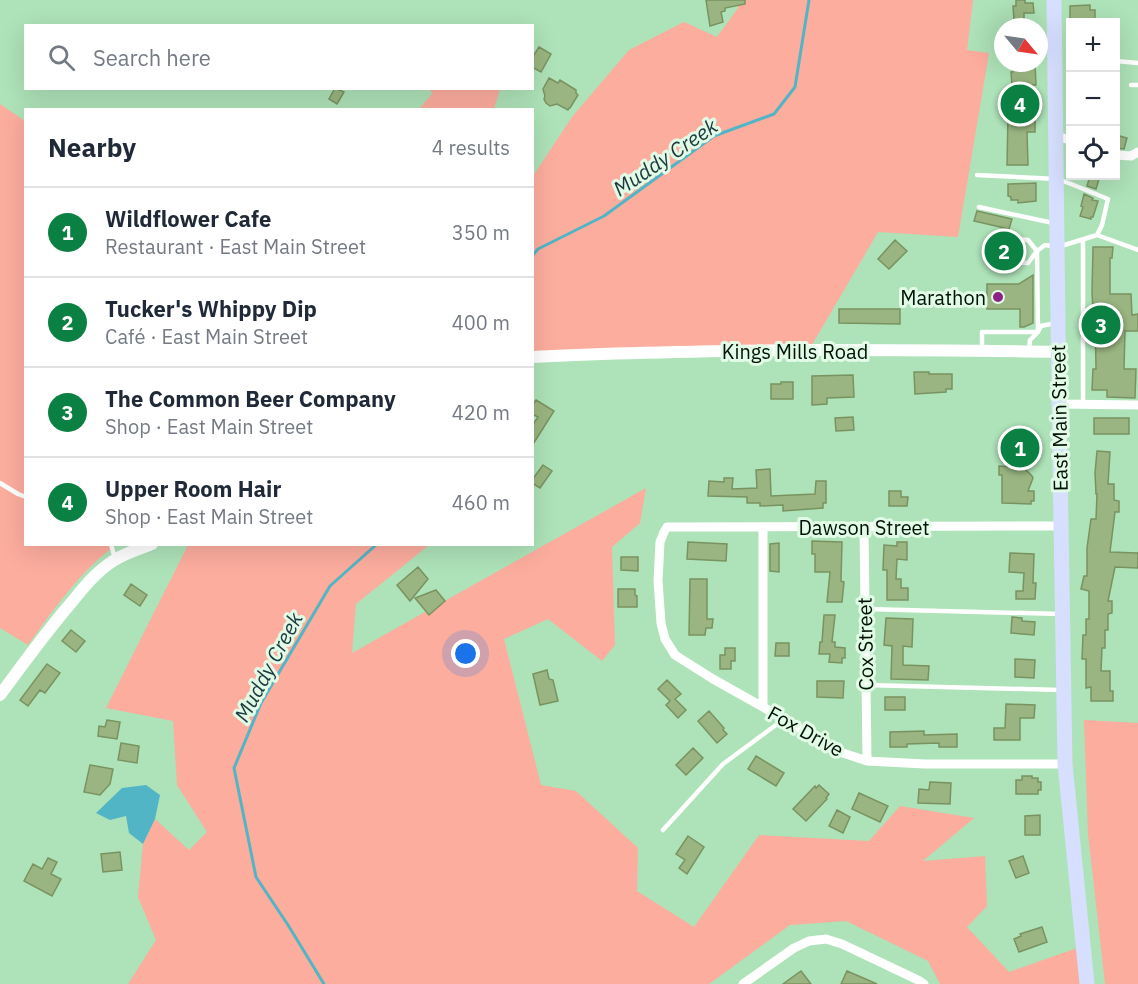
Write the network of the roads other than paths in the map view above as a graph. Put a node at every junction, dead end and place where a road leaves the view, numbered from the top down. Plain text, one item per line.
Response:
1 (1054, 0) edge
2 (1120, 61) edge
3 (1138, 63) edge
4 (1131, 86) dead end
5 (1138, 86) edge
6 (1063, 138) edge
7 (1138, 152) edge
8 (1120, 155) edge
9 (977, 176) dead end
10 (1057, 179) junction
11 (980, 207) dead end
12 (1057, 224) junction
13 (1097, 235) junction
14 (1083, 240) junction
15 (1058, 247) junction
16 (1138, 250) edge
17 (1037, 251) junction
18 (1058, 322) junction
19 (1038, 332) junction
20 (982, 350) junction
21 (1029, 351) junction
22 (1058, 352) junction
23 (534, 357) edge
24 (1059, 404) junction
25 (1083, 404) junction
26 (1138, 405) edge
27 (0, 483) edge
28 (24, 496) edge
29 (1061, 526) junction
30 (763, 527) junction
31 (864, 527) junction
32 (112, 546) edge
33 (146, 546) edge
34 (116, 559) junction
35 (865, 609) junction
36 (1062, 614) junction
37 (671, 651) joint
38 (866, 685) junction
39 (1063, 690) junction
40 (0, 695) edge
41 (763, 706) junction
42 (784, 719) junction
43 (867, 761) junction
44 (1065, 764) junction
45 (663, 830) dead end
46 (743, 984) edge
47 (924, 984) edge
48 (1087, 984) edge

1 - 6 main road, East Main Street
2 - 3 lane
4 - 5 lane
6 - 10 main road, East Main Street
7 - 8 street
9 - 10 lane
10 - 12 main road, East Main Street
10 - 13 lane
11 - 12 lane
12 - 15 main road, East Main Street
13 - 14 lane
13 - 16 lane
14 - 15 lane
14 - 25 lane
15 - 17 lane
15 - 18 main road, East Main Street
17 - 17 lane
17 - 19 lane
18 - 19 lane
18 - 22 main road, East Main Street
19 - 20 lane
19 - 21 lane
20 - 21 street, Kings Mills Road
20 - 23 street, Kings Mills Road
21 - 22 street, Kings Mills Road
22 - 24 main road, East Main Street
24 - 25 street
24 - 29 main road, East Main Street
25 - 26 street
27 - 28 lane
29 - 31 street, Dawson Street
29 - 36 main road, East Main Street
30 - 31 street, Dawson Street
30 - 37 street, Dawson Street
30 - 41 street
31 - 35 street, Cox Street
32 - 34 lane
33 - 34 street
34 - 40 street
35 - 36 lane
35 - 38 street, Cox Street
36 - 39 main road, East Main Street
37 - 41 street, Fox Drive
38 - 39 lane
38 - 43 street, Cox Street
39 - 44 main road, East Main Street
41 - 42 street, Fox Drive
42 - 43 street, Fox Drive
42 - 45 lane
43 - 44 street, Fox Drive
44 - 48 main road, East Main Street
46 - 47 street

